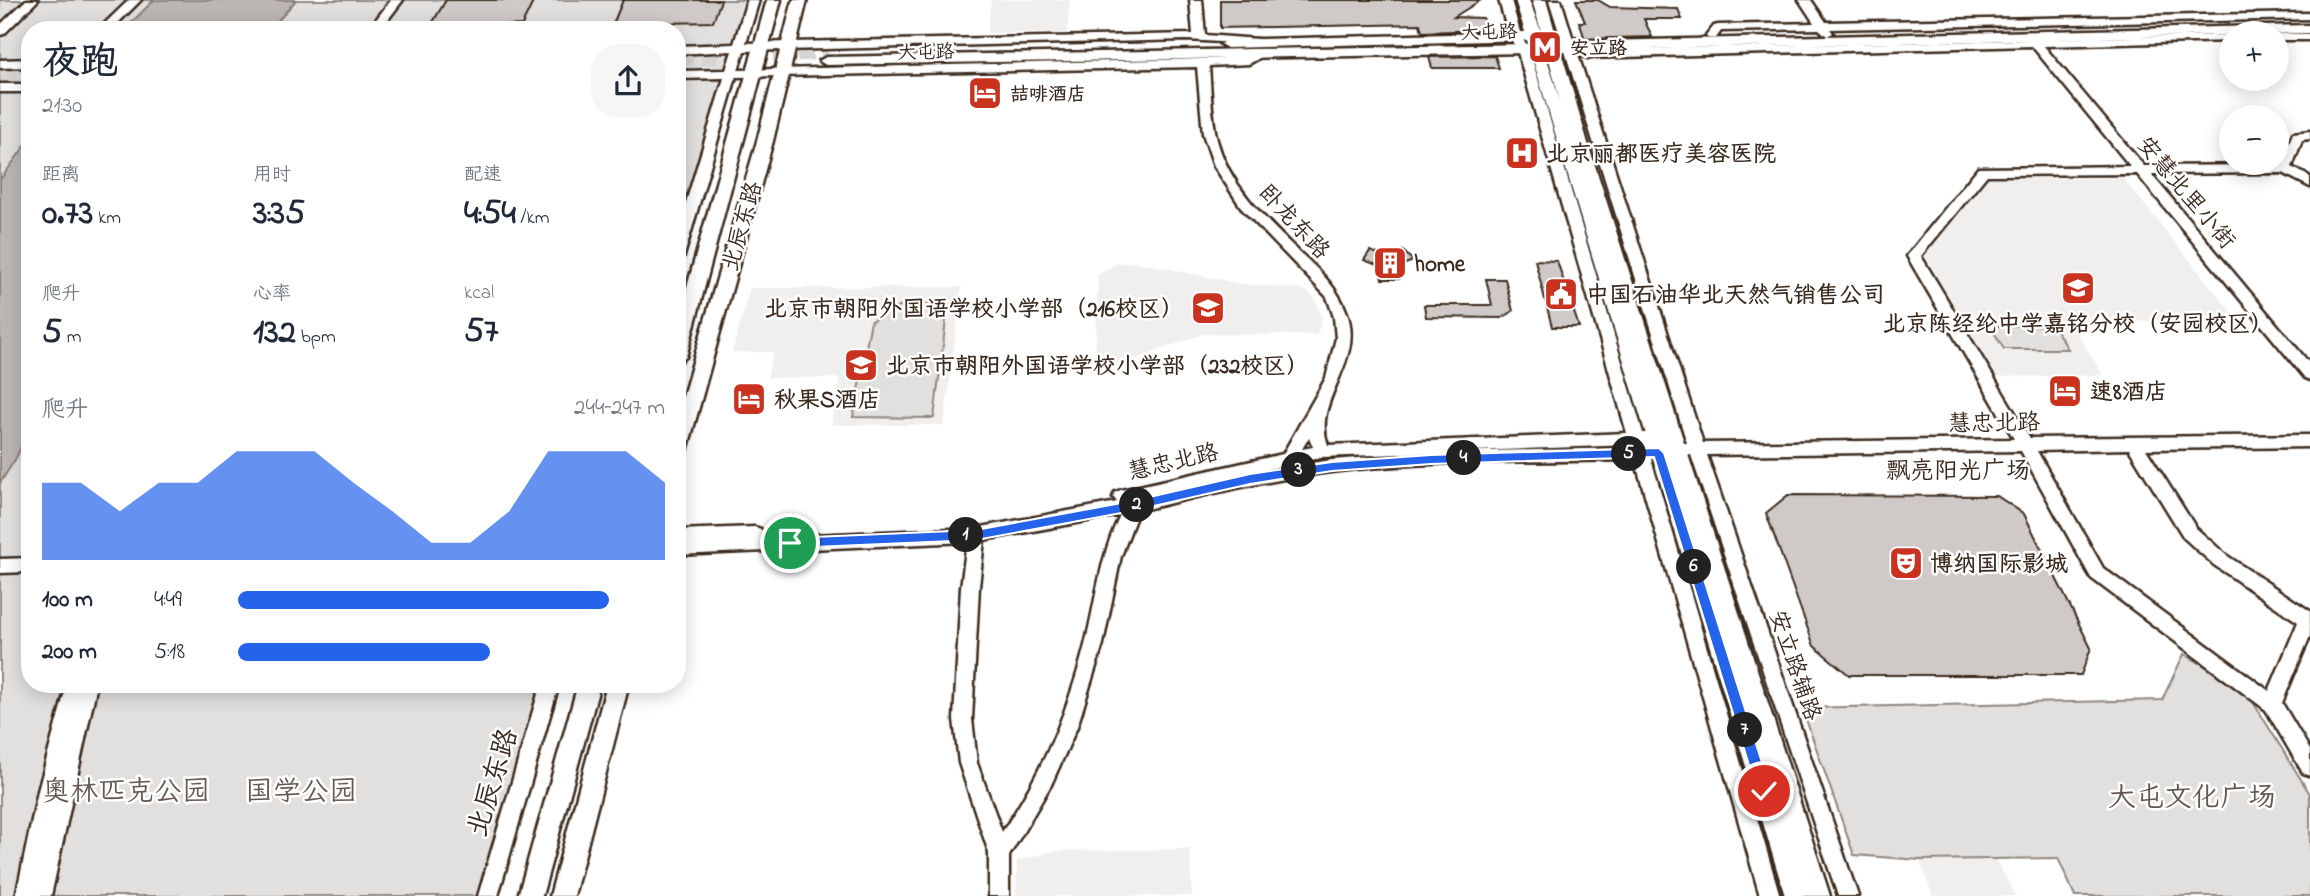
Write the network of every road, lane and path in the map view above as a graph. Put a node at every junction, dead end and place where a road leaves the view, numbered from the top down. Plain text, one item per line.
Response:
1 (32, 0) edge
2 (135, 0) edge
3 (390, 0) edge
4 (397, 0) edge
5 (753, 0) edge
6 (774, 0) edge
7 (800, 0) edge
8 (1196, 0) edge
9 (1504, 0) edge
10 (1522, 0) edge
11 (1539, 0) edge
12 (1555, 0) edge
13 (1805, 0) edge
14 (1812, 0) edge
15 (113, 21) edge
16 (374, 21) edge
17 (381, 21) edge
18 (2310, 27) edge
19 (0, 32) edge
20 (1829, 32) junction
21 (2289, 33) edge
22 (1199, 37) junction
23 (2219, 38) edge
24 (2033, 40) junction
25 (1527, 42) junction
26 (1552, 42) junction
27 (1569, 42) junction
28 (790, 45) junction
29 (761, 47) junction
30 (739, 48) junction
31 (1256, 48) junction
32 (686, 50) edge
33 (827, 56) tunnel mouth
34 (21, 63) edge
35 (1203, 63) junction
36 (0, 64) edge
37 (783, 72) junction
38 (754, 73) junction
39 (731, 74) junction
40 (686, 75) edge
41 (0, 88) edge
42 (21, 88) edge
43 (2310, 135) edge
44 (2289, 158) edge
45 (2219, 170) edge
46 (2142, 171) junction
47 (2289, 171) edge
48 (2310, 183) edge
49 (686, 226) edge
50 (686, 324) edge
51 (2310, 374) edge
52 (1319, 405) junction
53 (686, 419) edge
54 (2310, 442) edge
55 (2134, 444) junction
56 (2026, 445) junction
57 (1661, 447) junction
58 (1322, 451) junction
59 (1290, 456) junction
60 (1132, 506) junction
61 (976, 535) junction
62 (686, 537) edge
63 (686, 548) edge
64 (21, 554) edge
65 (0, 555) edge
66 (21, 565) edge
67 (0, 566) edge
68 (2309, 620) edge
69 (74, 693) edge
70 (86, 693) edge
71 (547, 693) edge
72 (586, 693) edge
73 (616, 693) edge
74 (2272, 704) junction
75 (2310, 767) edge
76 (999, 853) junction
77 (26, 896) edge
78 (41, 896) edge
79 (488, 896) edge
80 (530, 896) edge
81 (562, 896) edge
82 (999, 896) edge
83 (1770, 896) edge
84 (1797, 896) edge
85 (1818, 896) edge
86 (1848, 896) edge

1 - 19 street
2 - 15 street
3 - 16 street
4 - 17 street
5 - 30 street
6 - 29 main road, 北辰东路
7 - 28 main road, 北辰东路
8 - 22 street
9 - 25 street
10 - 25 main road
11 - 26 main road
12 - 27 street
13 - 20 street
14 - 20 street
18 - 20 main road, 大屯路
18 - 21 street
18 - 24 main road, 大屯路
20 - 24 main road, 大屯路
20 - 27 main road, 大屯路
20 - 27 main road, 大屯路
22 - 28 street, 大屯路
22 - 31 street, 大屯路
23 - 24 street
24 - 27 street
24 - 46 street, 安慧北里小街
25 - 26 main road, 大屯路
25 - 31 main road, 大屯路
25 - 57 main road
26 - 27 main road, 大屯路
26 - 57 main road
27 - 57 street
28 - 29 street, 大屯路
28 - 37 main road, 北辰东路
29 - 30 street, 大屯路
29 - 38 main road, 北辰东路
30 - 32 street, 大屯路
30 - 39 street
31 - 33 main road, 大屯路
31 - 35 street, 大屯路
34 - 36 street
35 - 37 street, 大屯路
35 - 52 street, 卧龙东路
37 - 38 street, 大屯路
37 - 53 main road, 北辰东路
38 - 39 street, 大屯路
38 - 50 main road, 北辰东路
39 - 40 street, 大屯路
39 - 49 street
41 - 42 street
43 - 44 street
45 - 46 street
46 - 51 street, 安慧北里小街
46 - 56 street
47 - 48 street
52 - 58 street, 卧龙东路
52 - 59 street, 卧龙东路
54 - 55 street, 慧忠北路
55 - 56 street, 慧忠北路
55 - 68 street
56 - 57 street, 慧忠北路
56 - 74 street
57 - 58 street, 慧忠北路
57 - 60 street, 慧忠北路
57 - 83 street
57 - 84 main road
57 - 85 main road
57 - 86 street, 安立路辅路
58 - 59 street, 慧忠北路
59 - 62 street, 慧忠北路
60 - 61 street, 慧忠北路
60 - 76 street
61 - 63 street, 慧忠北路
61 - 76 street
64 - 65 street
66 - 67 street
68 - 74 street
69 - 77 street
70 - 78 street
71 - 79 street, 北辰东路
72 - 80 main road
73 - 81 main road
74 - 75 street
76 - 82 street

